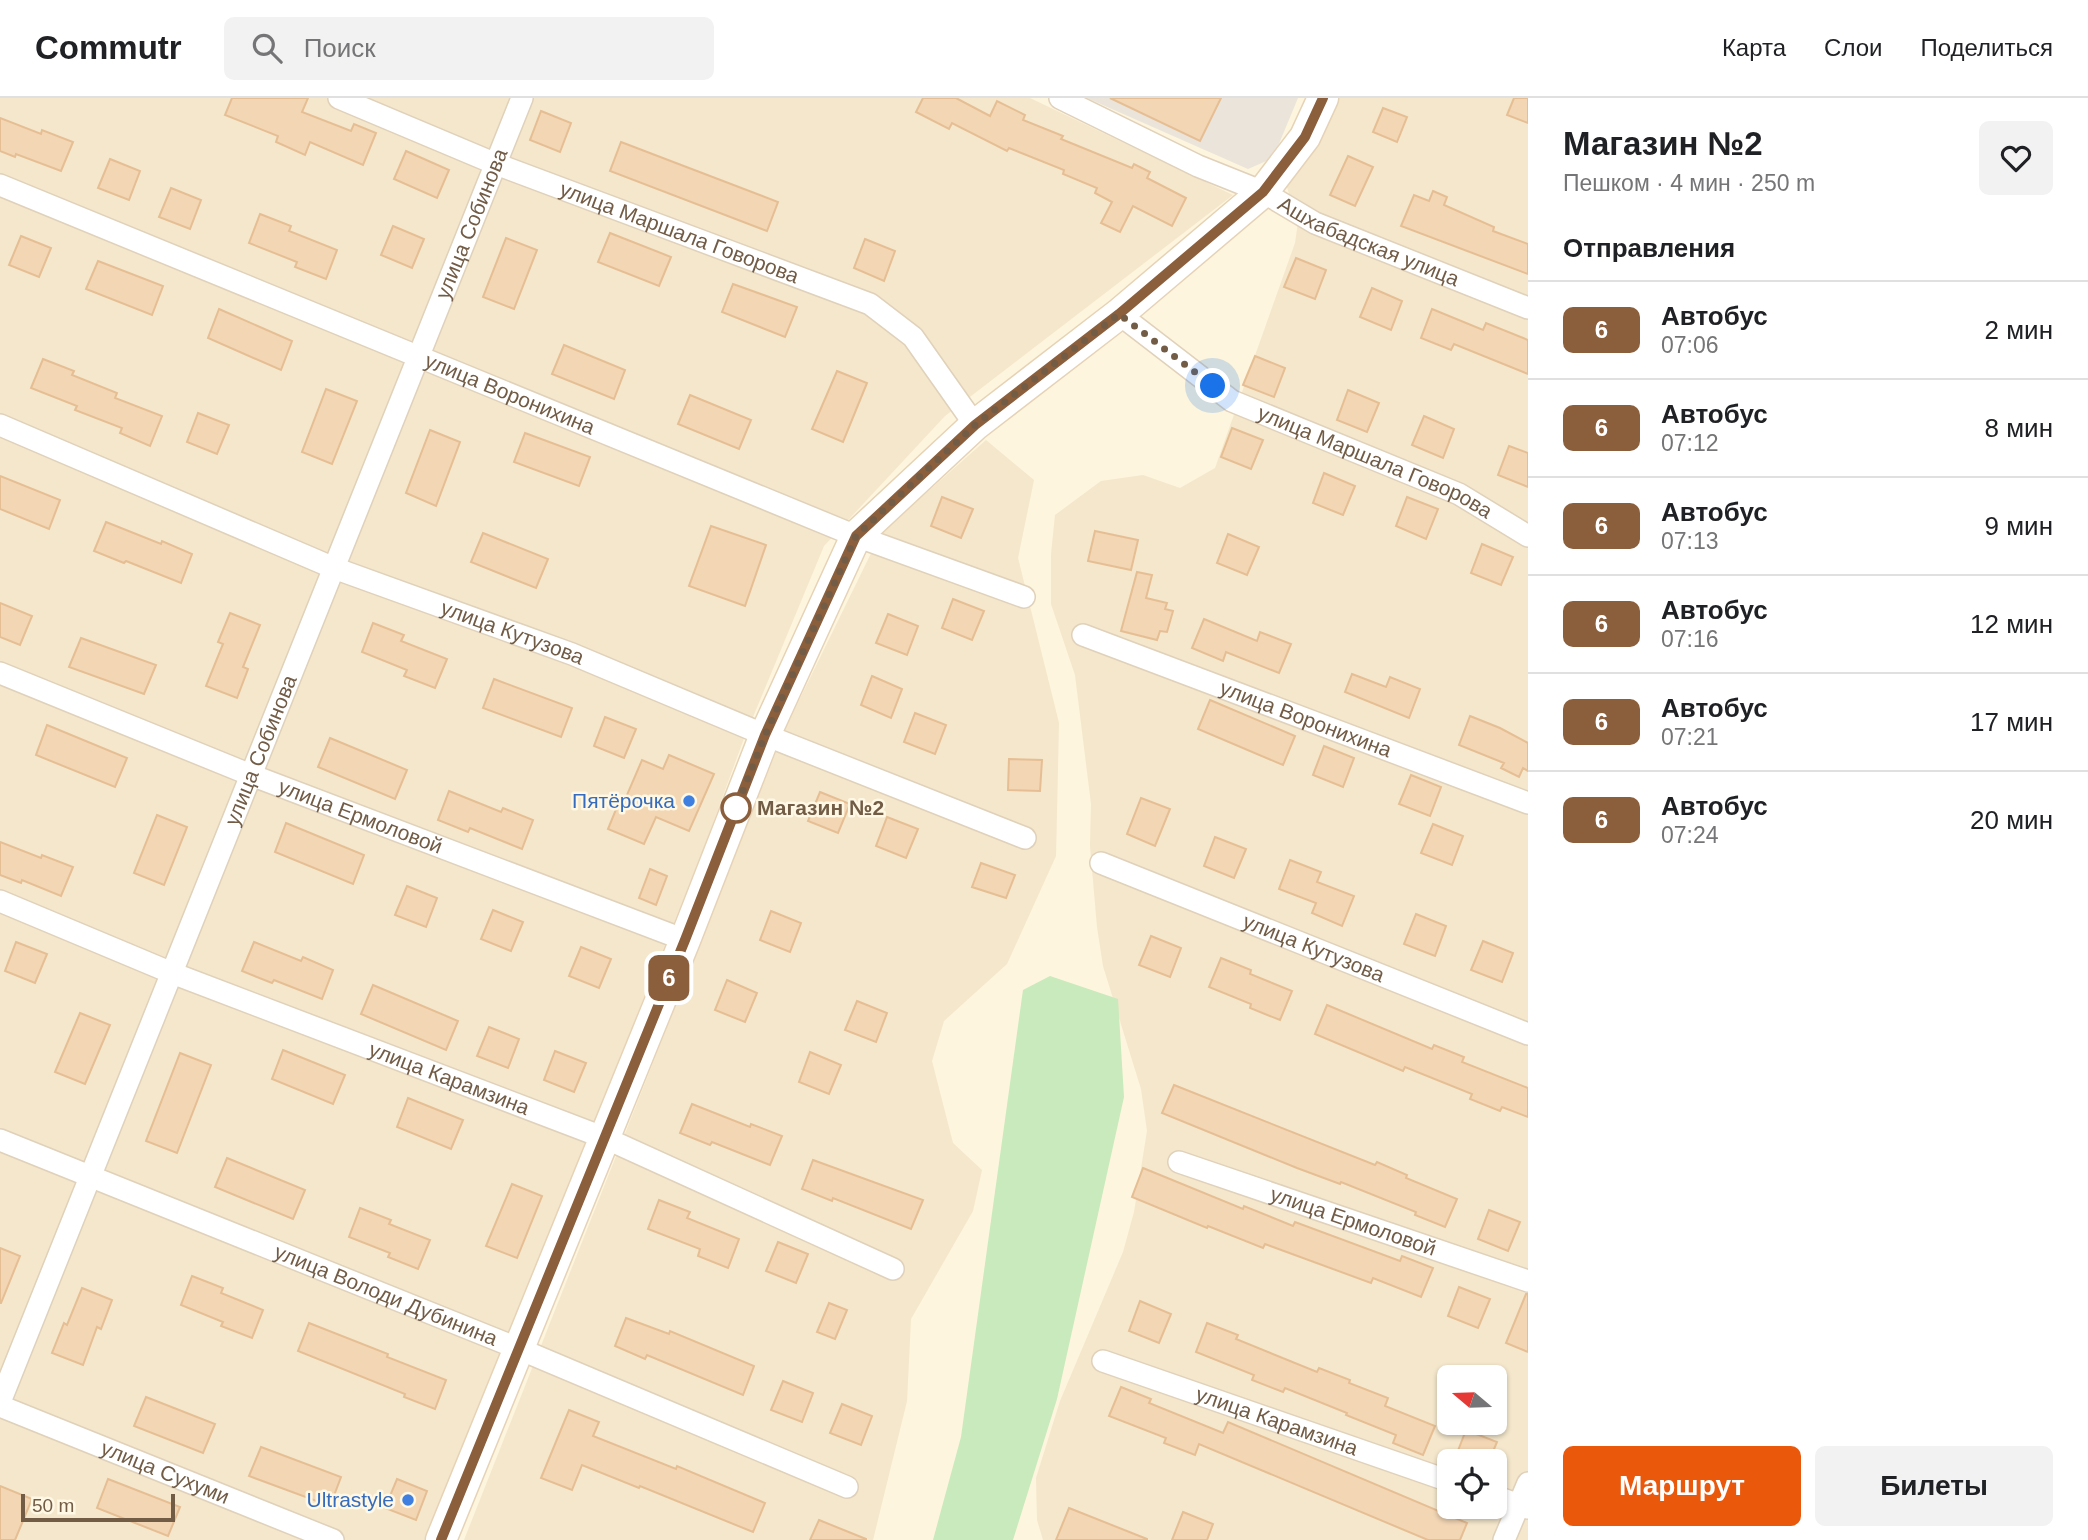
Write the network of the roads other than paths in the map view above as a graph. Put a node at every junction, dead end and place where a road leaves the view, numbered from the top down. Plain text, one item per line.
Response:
1 (339, 98) edge
2 (522, 98) edge
3 (1060, 98) edge
4 (1323, 98) edge
5 (496, 163) junction
6 (0, 185) edge
7 (1263, 192) junction
8 (1528, 308) edge
9 (1119, 314) junction
10 (419, 356) junction
11 (0, 425) edge
12 (975, 425) junction
13 (856, 536) junction
14 (1528, 536) edge
15 (334, 568) junction
16 (1024, 597) dead end
17 (1083, 635) dead end
18 (0, 673) edge
19 (765, 735) junction
20 (251, 775) junction
21 (1528, 803) edge
22 (1025, 838) dead end
23 (1101, 863) dead end
24 (0, 901) edge
25 (685, 940) junction
26 (172, 973) junction
27 (1528, 1034) edge
28 (605, 1138) junction
29 (0, 1140) edge
30 (1179, 1162) dead end
31 (90, 1176) junction
32 (893, 1269) dead end
33 (1528, 1281) edge
34 (517, 1348) junction
35 (1102, 1362) dead end
36 (0, 1404) edge
37 (1437, 1476) edge
38 (1528, 1483) edge
39 (847, 1487) dead end
40 (1507, 1501) edge
41 (1524, 1507) edge
42 (333, 1540) edge
43 (441, 1540) edge
44 (1504, 1540) edge

1 - 5 street, улица Маршала Говорова
2 - 5 street, улица Собинова
3 - 7 street, Ашхабадская улица
4 - 7 street
5 - 10 street, улица Собинова
5 - 12 street, улица Маршала Говорова
6 - 10 street, улица Воронихина
7 - 8 street, Ашхабадская улица
7 - 9 street
9 - 12 street
9 - 14 street, улица Маршала Говорова
10 - 13 street, улица Воронихина
10 - 15 street, улица Собинова
11 - 15 street, улица Кутузова
12 - 13 street
13 - 16 street, улица Воронихина
13 - 19 street
15 - 19 street, улица Кутузова
15 - 20 street, улица Собинова
17 - 21 street, улица Воронихина
18 - 20 street, улица Ермоловой
19 - 22 street, улица Кутузова
19 - 25 street
20 - 25 street, улица Ермоловой
20 - 26 street, улица Собинова
23 - 27 street, улица Кутузова
24 - 26 street, улица Карамзина
25 - 28 street
26 - 28 street, улица Карамзина
26 - 31 street, улица Собинова
28 - 32 street, улица Карамзина
28 - 34 street
29 - 31 street, улица Володи Дубинина
30 - 33 street, улица Ермоловой
31 - 34 street, улица Володи Дубинина
31 - 36 street, улица Собинова
34 - 39 street, улица Володи Дубинина
34 - 43 street
35 - 37 street, улица Карамзина
36 - 42 street, улица Сухуми
38 - 41 street
40 - 41 street
41 - 44 street

